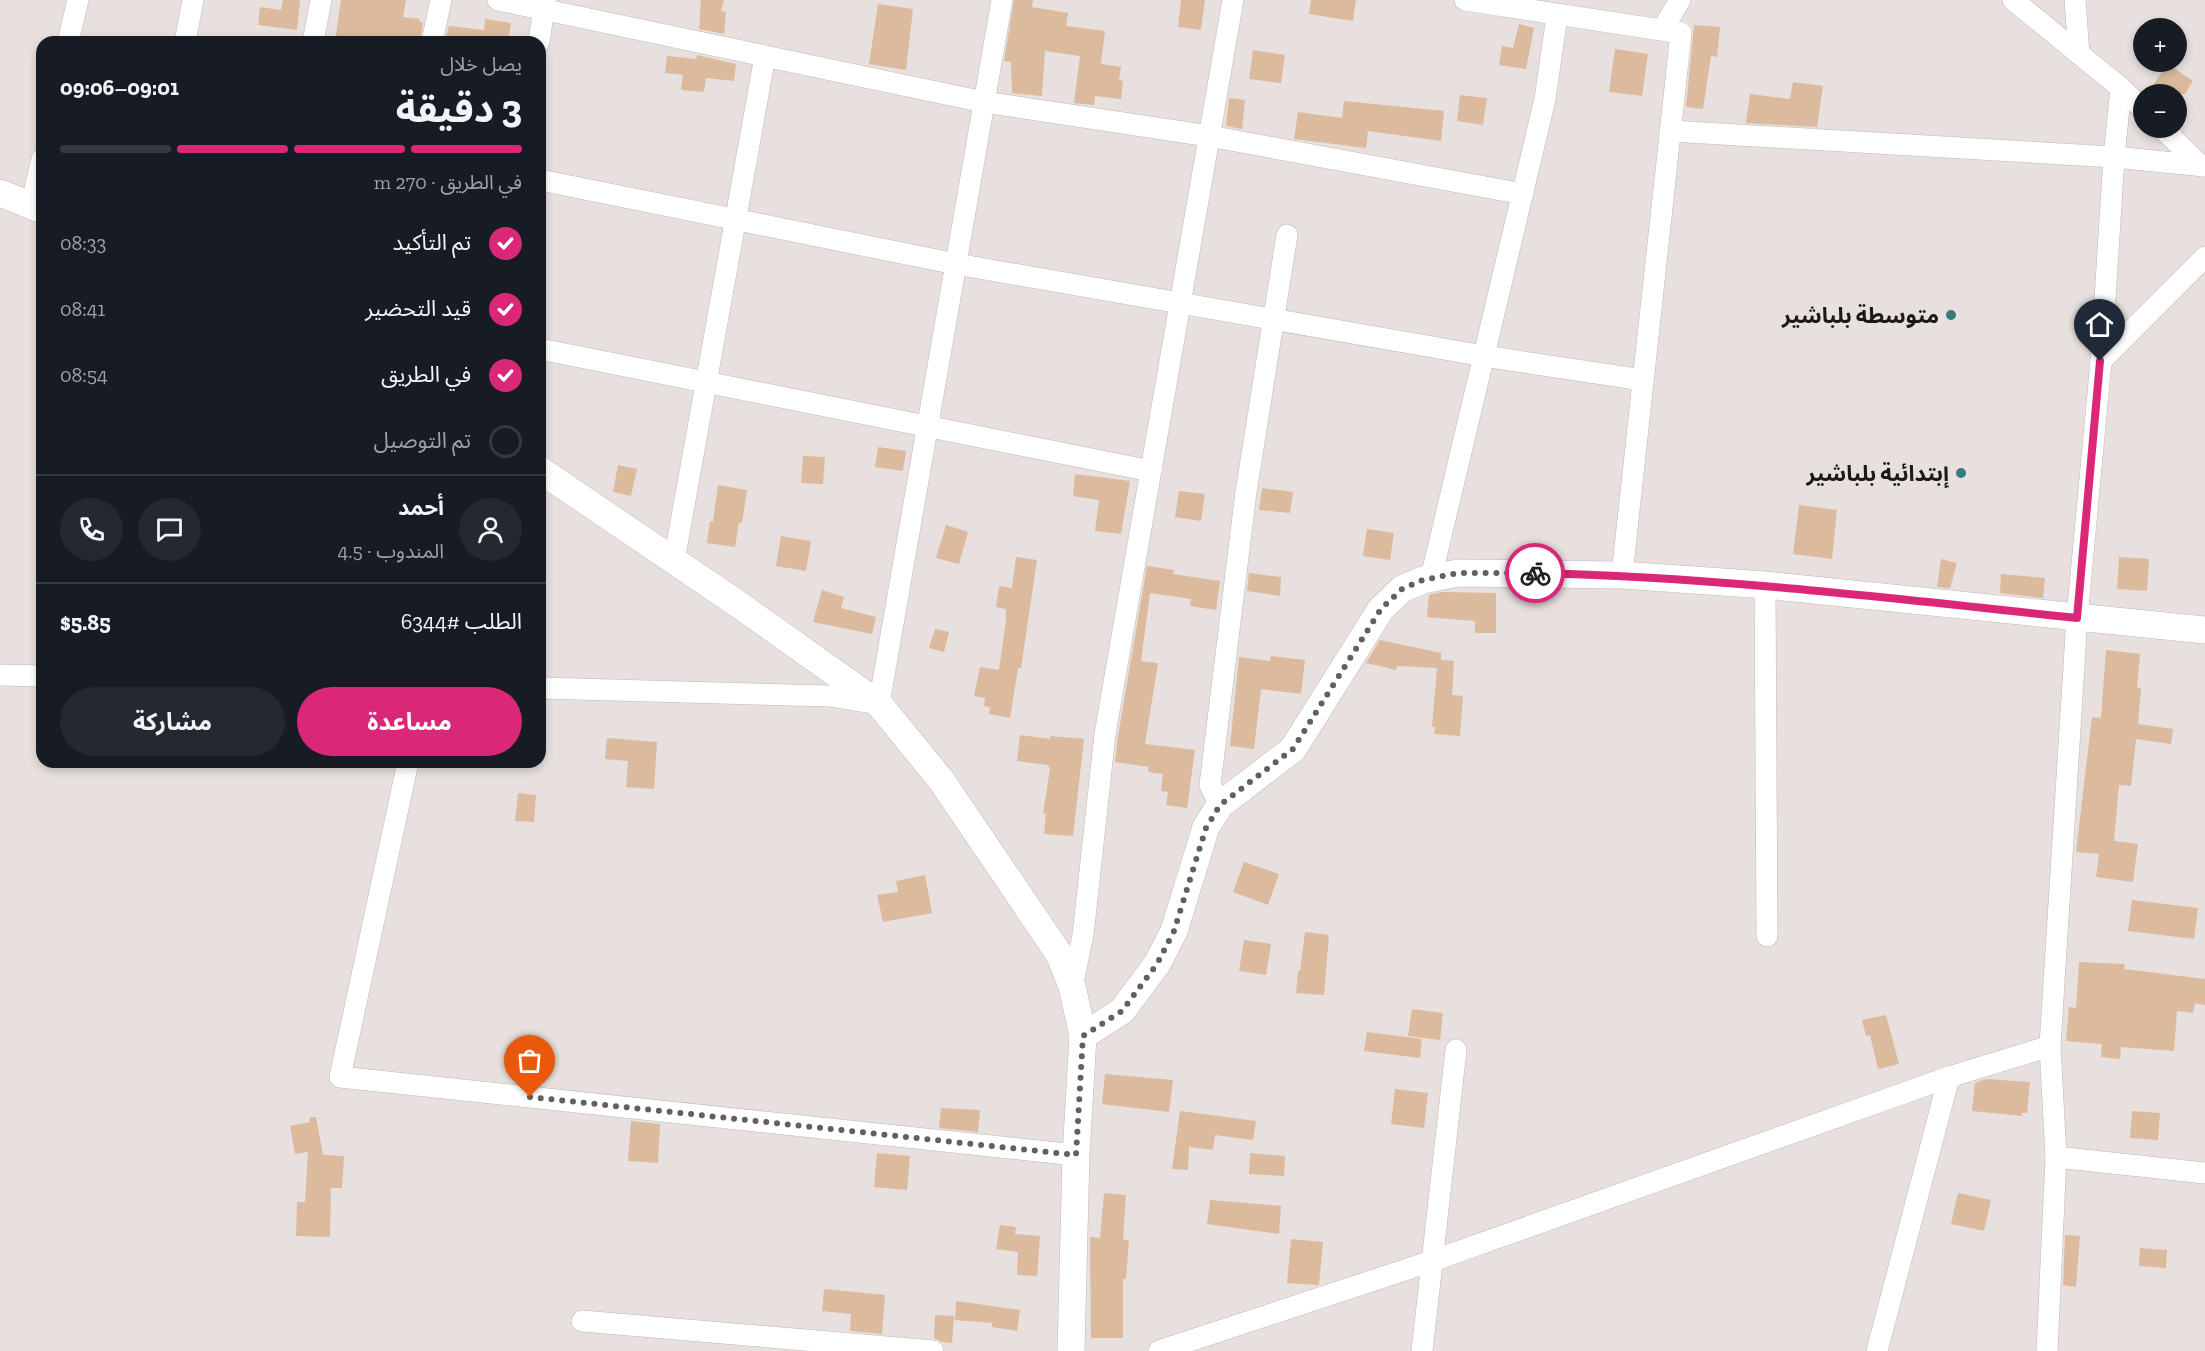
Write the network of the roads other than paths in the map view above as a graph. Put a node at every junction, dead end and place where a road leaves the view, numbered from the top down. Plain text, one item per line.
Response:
1 (78, 0) edge
2 (193, 0) edge
3 (321, 0) edge
4 (441, 0) edge
5 (498, 0) edge
6 (1002, 0) edge
7 (1233, 0) edge
8 (1465, 0) edge
9 (1680, 0) edge
10 (2013, 0) edge
11 (2075, 0) edge
12 (545, 5) edge
13 (1557, 16) junction
14 (1662, 30) junction
15 (69, 36) edge
16 (186, 36) edge
17 (314, 36) edge
18 (433, 36) edge
19 (540, 36) edge
20 (2079, 54) junction
21 (765, 56) junction
22 (2121, 88) junction
23 (2133, 99) edge
24 (984, 102) junction
25 (1670, 131) junction
26 (1209, 136) junction
27 (2173, 138) edge
28 (2114, 157) junction
29 (2203, 166) edge
30 (546, 181) edge
31 (0, 194) edge
32 (1523, 194) junction
33 (36, 208) edge
34 (736, 218) junction
35 (1287, 235) dead end
36 (2205, 257) edge
37 (956, 264) junction
38 (1180, 303) junction
39 (1274, 320) junction
40 (546, 350) edge
41 (1484, 356) junction
42 (2100, 361) junction
43 (1643, 380) junction
44 (706, 382) junction
45 (927, 427) junction
46 (1151, 471) junction
47 (546, 474) edge
48 (674, 561) junction
49 (1622, 575) junction
50 (1431, 578) junction
51 (1765, 585) junction
52 (2077, 618) junction
53 (2205, 630) edge
54 (0, 675) edge
55 (36, 676) edge
56 (546, 688) edge
57 (879, 704) junction
58 (407, 768) edge
59 (1220, 805) junction
60 (1767, 936) dead end
61 (1072, 986) junction
62 (1083, 1036) junction
63 (2050, 1046) junction
64 (1456, 1050) dead end
65 (1949, 1077) junction
66 (1076, 1155) junction
67 (2056, 1157) junction
68 (2205, 1173) edge
69 (1432, 1261) junction
70 (582, 1321) dead end
71 (933, 1351) edge
72 (1071, 1351) edge
73 (1159, 1351) edge
74 (1422, 1351) edge
75 (1877, 1351) edge
76 (2047, 1351) edge

1 - 15 street
2 - 16 street
3 - 17 street
4 - 18 street
5 - 12 street
6 - 24 street
7 - 26 street
8 - 13 street
9 - 14 street
10 - 20 street
11 - 20 street
12 - 19 street
12 - 21 street
13 - 14 street
13 - 32 street
14 - 25 street
20 - 22 street
21 - 24 street
21 - 34 street
22 - 23 street
22 - 28 street
24 - 26 street
24 - 37 street
25 - 28 street
25 - 43 street
26 - 32 street
26 - 38 street
27 - 29 street
28 - 29 street
28 - 42 street
30 - 34 street
31 - 33 street
32 - 41 street
34 - 37 street
34 - 44 street
35 - 39 street
36 - 42 street
37 - 38 street
37 - 45 street
38 - 39 street
38 - 46 street
39 - 41 street
39 - 59 street
40 - 44 street
41 - 43 street
41 - 50 street
42 - 52 street
43 - 49 street
44 - 45 street
44 - 48 street
45 - 46 street
45 - 57 street
46 - 61 street
47 - 48 street
48 - 57 street
49 - 50 street
49 - 51 street
50 - 59 street
51 - 52 street
51 - 60 street
52 - 53 street
52 - 63 street
54 - 55 street
56 - 57 street
57 - 61 street
58 - 66 street
59 - 62 street
61 - 62 street
62 - 66 street
63 - 65 street
63 - 67 street
64 - 69 street
65 - 69 street
65 - 75 street
66 - 72 street
67 - 68 street
67 - 76 street
69 - 73 street
69 - 74 street
70 - 71 street

